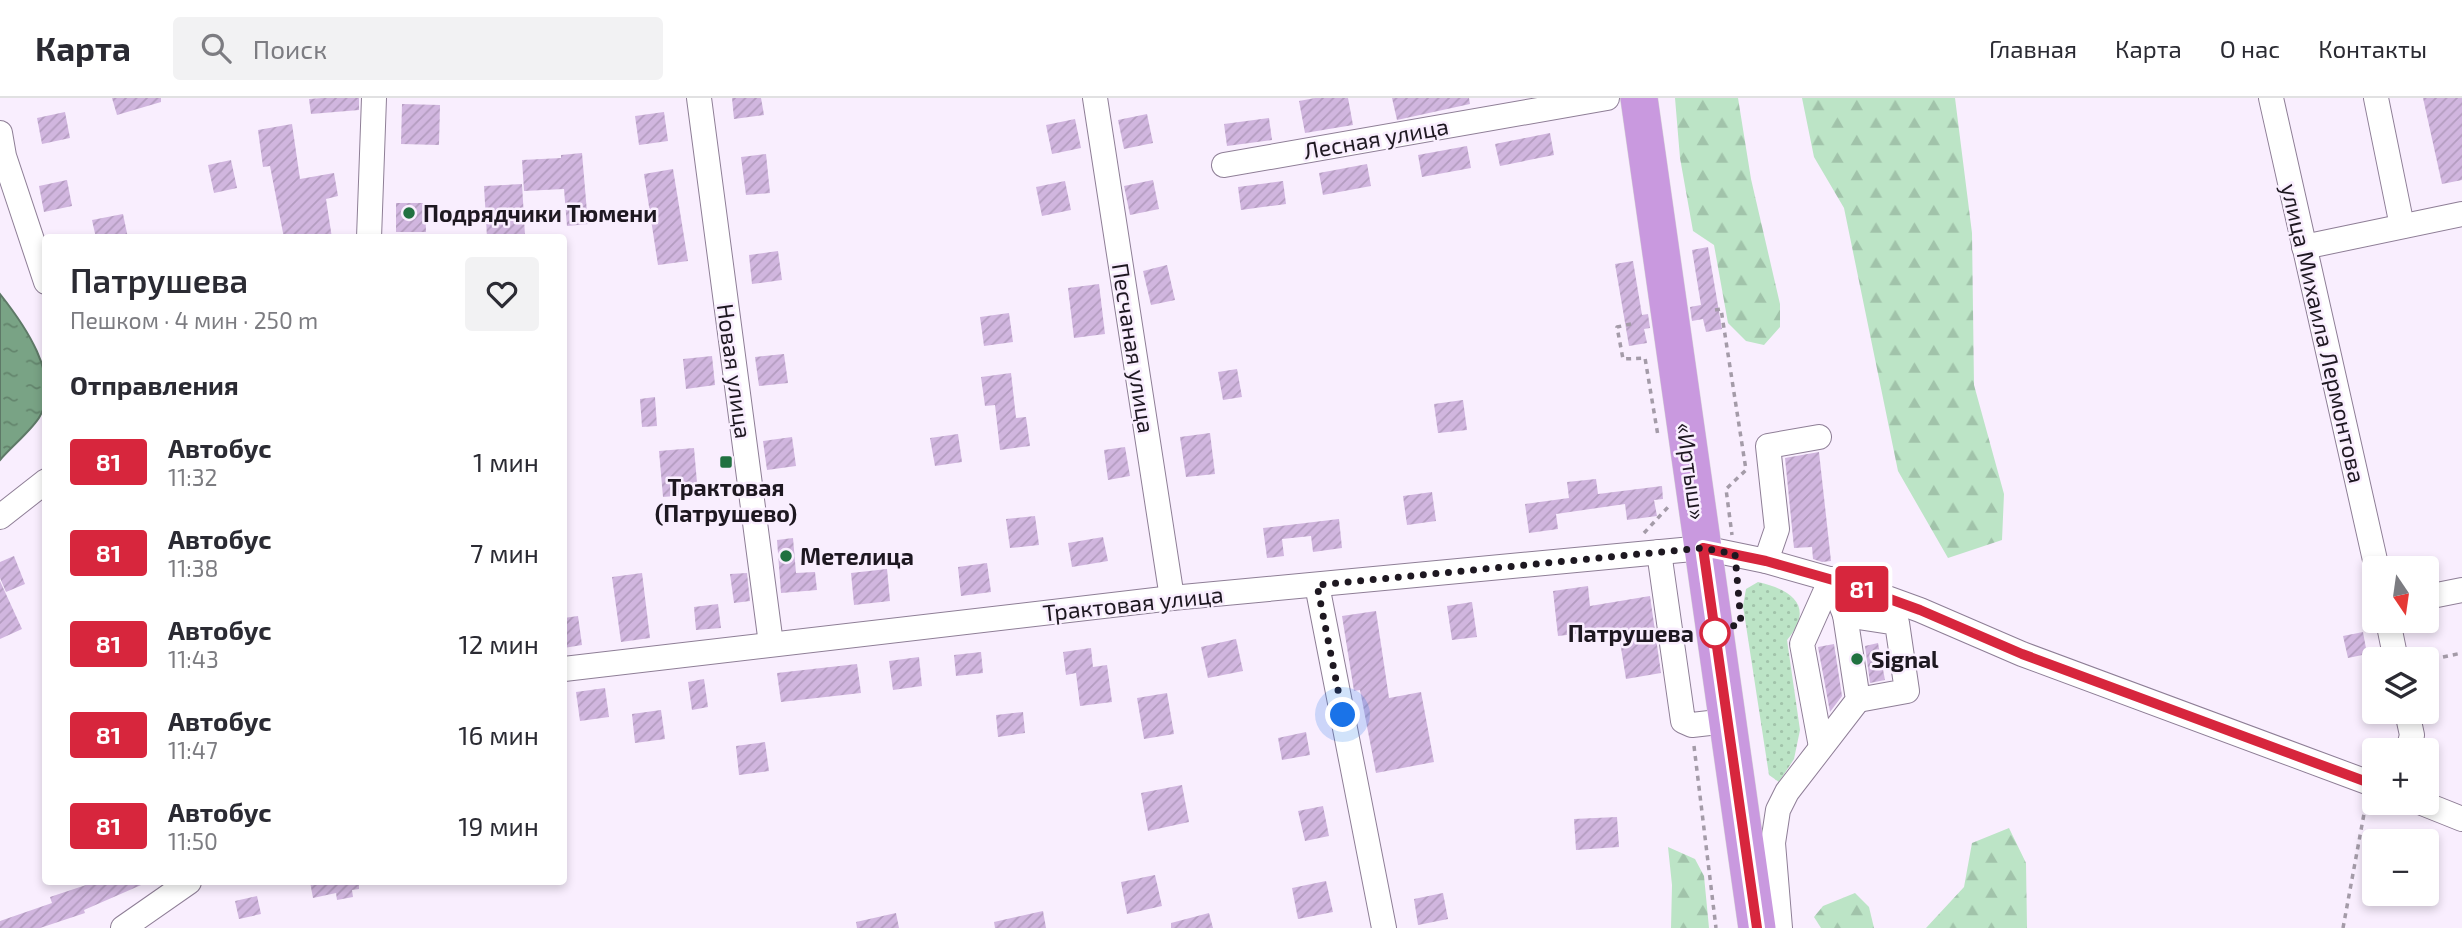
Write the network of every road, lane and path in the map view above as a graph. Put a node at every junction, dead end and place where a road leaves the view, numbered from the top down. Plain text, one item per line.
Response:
1 (374, 98) edge
2 (699, 98) edge
3 (1095, 98) edge
4 (1607, 98) edge
5 (1639, 98) edge
6 (2271, 98) edge
7 (2376, 98) edge
8 (1, 149) edge
9 (1224, 165) dead end
10 (2462, 214) edge
11 (2402, 226) junction
12 (369, 234) edge
13 (2304, 247) junction
14 (42, 270) edge
15 (1715, 310) dead end
16 (1819, 437) dead end
17 (42, 484) edge
18 (0, 517) edge
19 (1719, 551) junction
20 (1659, 552) junction
21 (2374, 556) edge
22 (1766, 561) junction
23 (1831, 579) junction
24 (1317, 585) junction
25 (1172, 597) junction
26 (2440, 597) edge
27 (2460, 598) edge
28 (1845, 615) junction
29 (771, 644) junction
30 (2462, 653) edge
31 (2443, 657) dead end
32 (567, 669) edge
33 (1858, 700) junction
34 (1727, 721) junction
35 (1821, 747) junction
36 (2362, 778) edge
37 (2439, 810) edge
38 (2366, 815) edge
39 (2462, 819) edge
40 (185, 885) edge
41 (1378, 927) edge
42 (123, 928) edge
43 (1757, 928) edge
44 (1780, 928) edge
45 (2343, 928) edge

1 - 12 street
2 - 29 street, Новая улица
3 - 25 street, Песчаная улица
4 - 9 street, Лесная улица
5 - 19 highway, «Иртыш»
6 - 13 street, улица Михаила Лермонтова
7 - 11 street
8 - 14 street
10 - 11 street
11 - 13 street
13 - 21 street, улица Михаила Лермонтова
15 - 19 path
16 - 22 street
17 - 18 street
19 - 20 street, Трактовая улица
19 - 22 street, Трактовая улица
19 - 34 highway, «Иртыш»
20 - 24 street, Трактовая улица
20 - 34 street
22 - 23 street
23 - 28 street
23 - 35 street
23 - 36 street
24 - 25 street, Трактовая улица
24 - 41 street
25 - 29 street, Трактовая улица
26 - 27 street
28 - 33 street
28 - 33 street
29 - 32 street, Трактовая улица
30 - 31 path
33 - 35 street
34 - 43 highway, «Иртыш»
35 - 44 street
37 - 39 street
38 - 45 path
40 - 42 street

